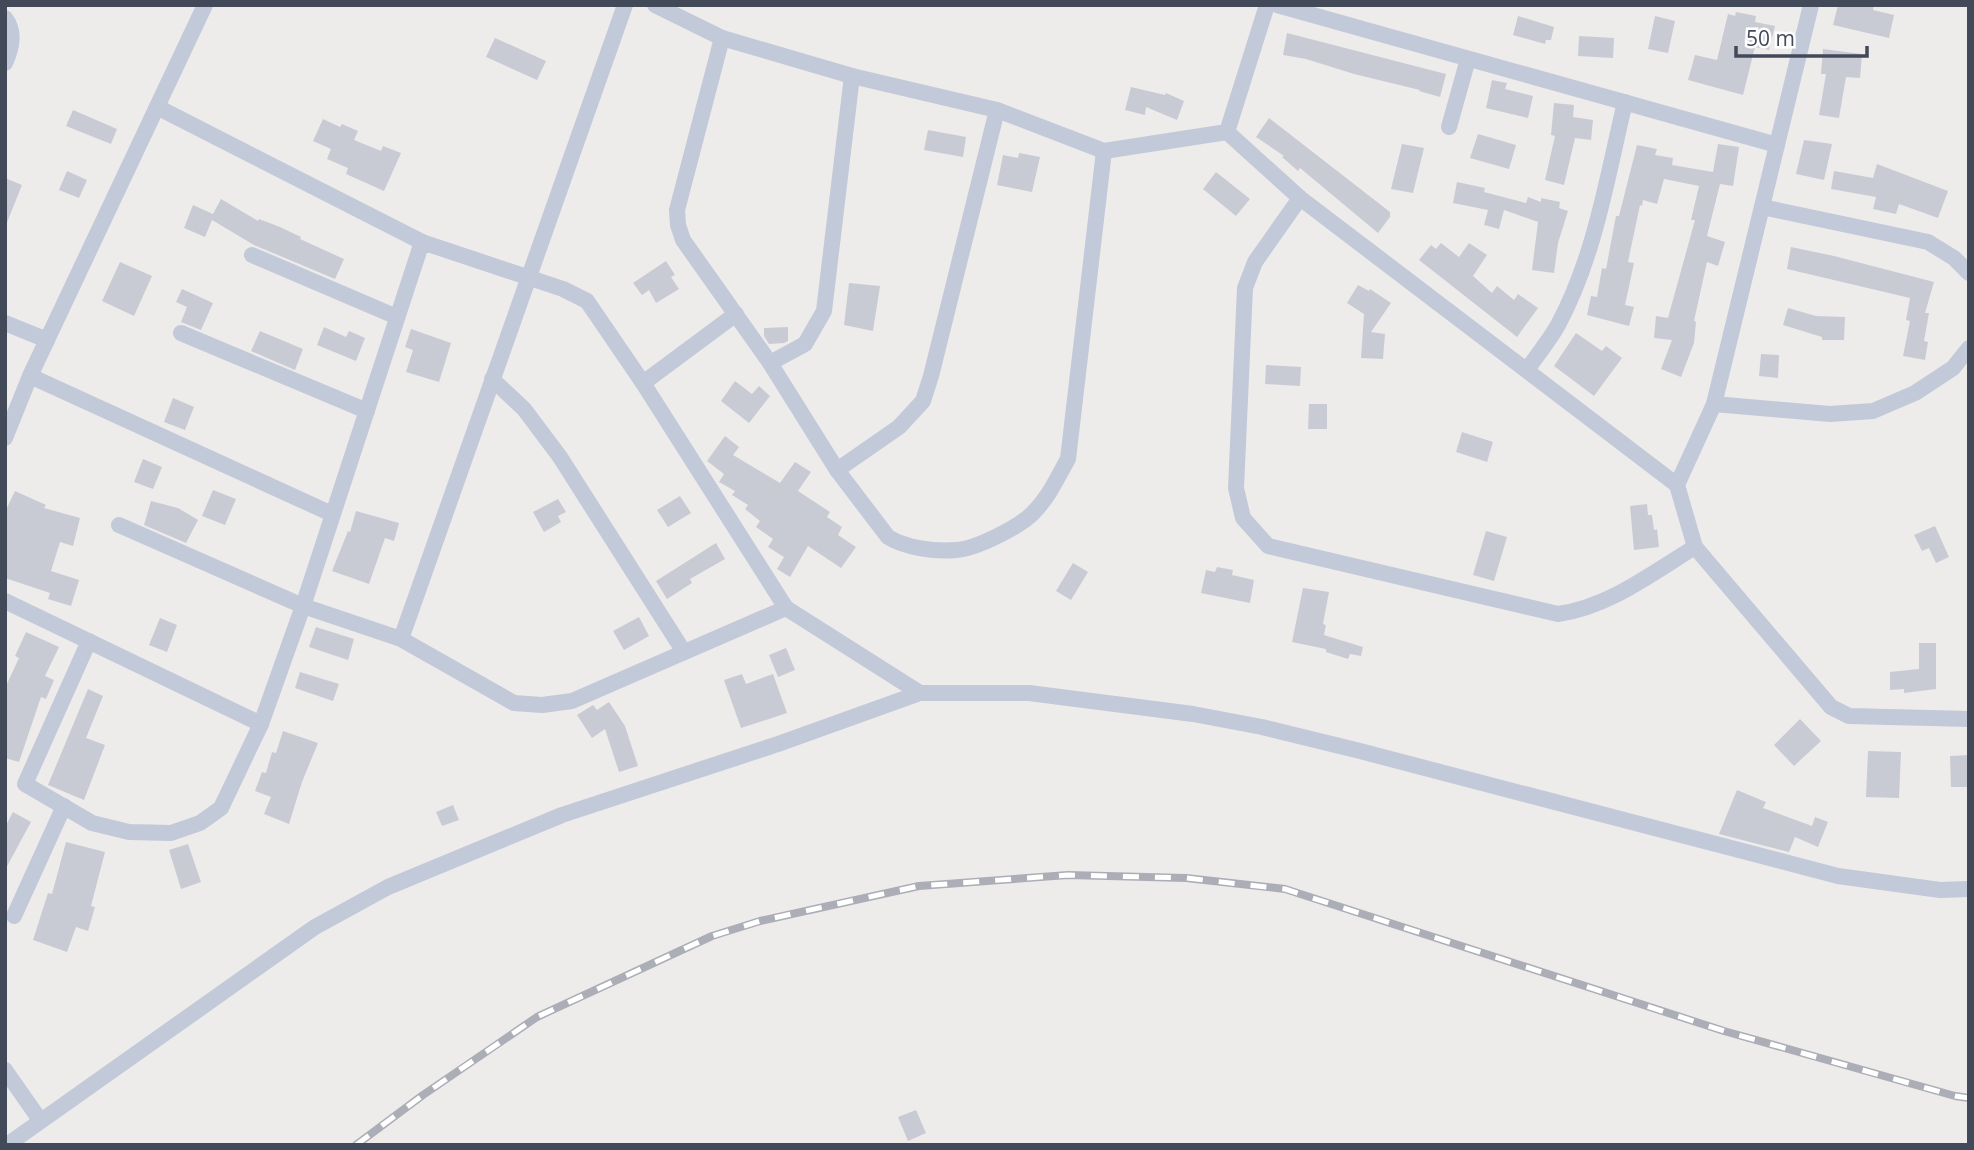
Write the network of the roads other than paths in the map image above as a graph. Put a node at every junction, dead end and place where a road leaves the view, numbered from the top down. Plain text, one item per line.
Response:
1 (205, 5) edge
2 (625, 5) edge
3 (655, 5) edge
4 (1267, 5) edge
5 (1277, 5) edge
6 (1811, 5) edge
7 (5, 18) edge
8 (722, 38) junction
9 (1468, 59) junction
10 (5, 63) edge
11 (852, 76) junction
12 (1625, 102) junction
13 (157, 107) junction
14 (997, 110) junction
15 (1449, 127) dead end
16 (1227, 132) junction
17 (1777, 145) junction
18 (1104, 151) junction
19 (1300, 198) junction
20 (1762, 207) junction
21 (422, 242) junction
22 (253, 256) dead end
23 (1969, 273) edge
24 (528, 277) junction
25 (736, 314) junction
26 (397, 317) junction
27 (5, 323) edge
28 (181, 333) dead end
29 (47, 340) junction
30 (1969, 348) edge
31 (770, 363) junction
32 (1527, 370) junction
33 (30, 376) junction
34 (492, 379) junction
35 (643, 383) junction
36 (1714, 404) junction
37 (366, 411) junction
38 (5, 438) edge
39 (838, 470) junction
40 (1677, 485) junction
41 (332, 514) junction
42 (119, 525) dead end
43 (1695, 547) junction
44 (5, 601) edge
45 (303, 606) junction
46 (786, 608) junction
47 (401, 639) junction
48 (89, 641) junction
49 (684, 652) junction
50 (920, 693) junction
51 (1969, 719) edge
52 (261, 724) junction
53 (64, 806) junction
54 (1969, 889) edge
55 (14, 916) dead end
56 (5, 1070) edge
57 (40, 1120) junction
58 (7, 1145) edge

1 - 13 street
2 - 24 street
3 - 8 street
4 - 16 street
5 - 9 street
6 - 17 street
7 - 10 street
8 - 11 street
8 - 25 street
9 - 12 street
9 - 15 street
11 - 14 street
11 - 31 street
12 - 17 street
12 - 32 street
13 - 21 street
13 - 29 street
14 - 18 street
14 - 39 street
16 - 18 street
16 - 19 street
17 - 20 street
18 - 39 street
19 - 32 street
19 - 43 street
20 - 23 street
20 - 36 street
21 - 24 street
21 - 26 street
22 - 26 street
24 - 34 street
24 - 35 street
25 - 31 street
25 - 35 street
26 - 37 street
27 - 29 street
28 - 37 street
29 - 33 street
30 - 36 street
31 - 39 street
32 - 40 street
33 - 38 street
33 - 41 street
34 - 47 street
34 - 49 street
35 - 46 street
36 - 40 street
37 - 41 street
40 - 43 street
41 - 45 street
42 - 45 street
43 - 51 street
44 - 48 street
45 - 47 street
45 - 52 street
46 - 49 street
46 - 50 street
47 - 49 street
48 - 52 street
48 - 53 street
50 - 54 street
50 - 57 street
52 - 53 street
53 - 55 street
56 - 57 street
57 - 58 street

